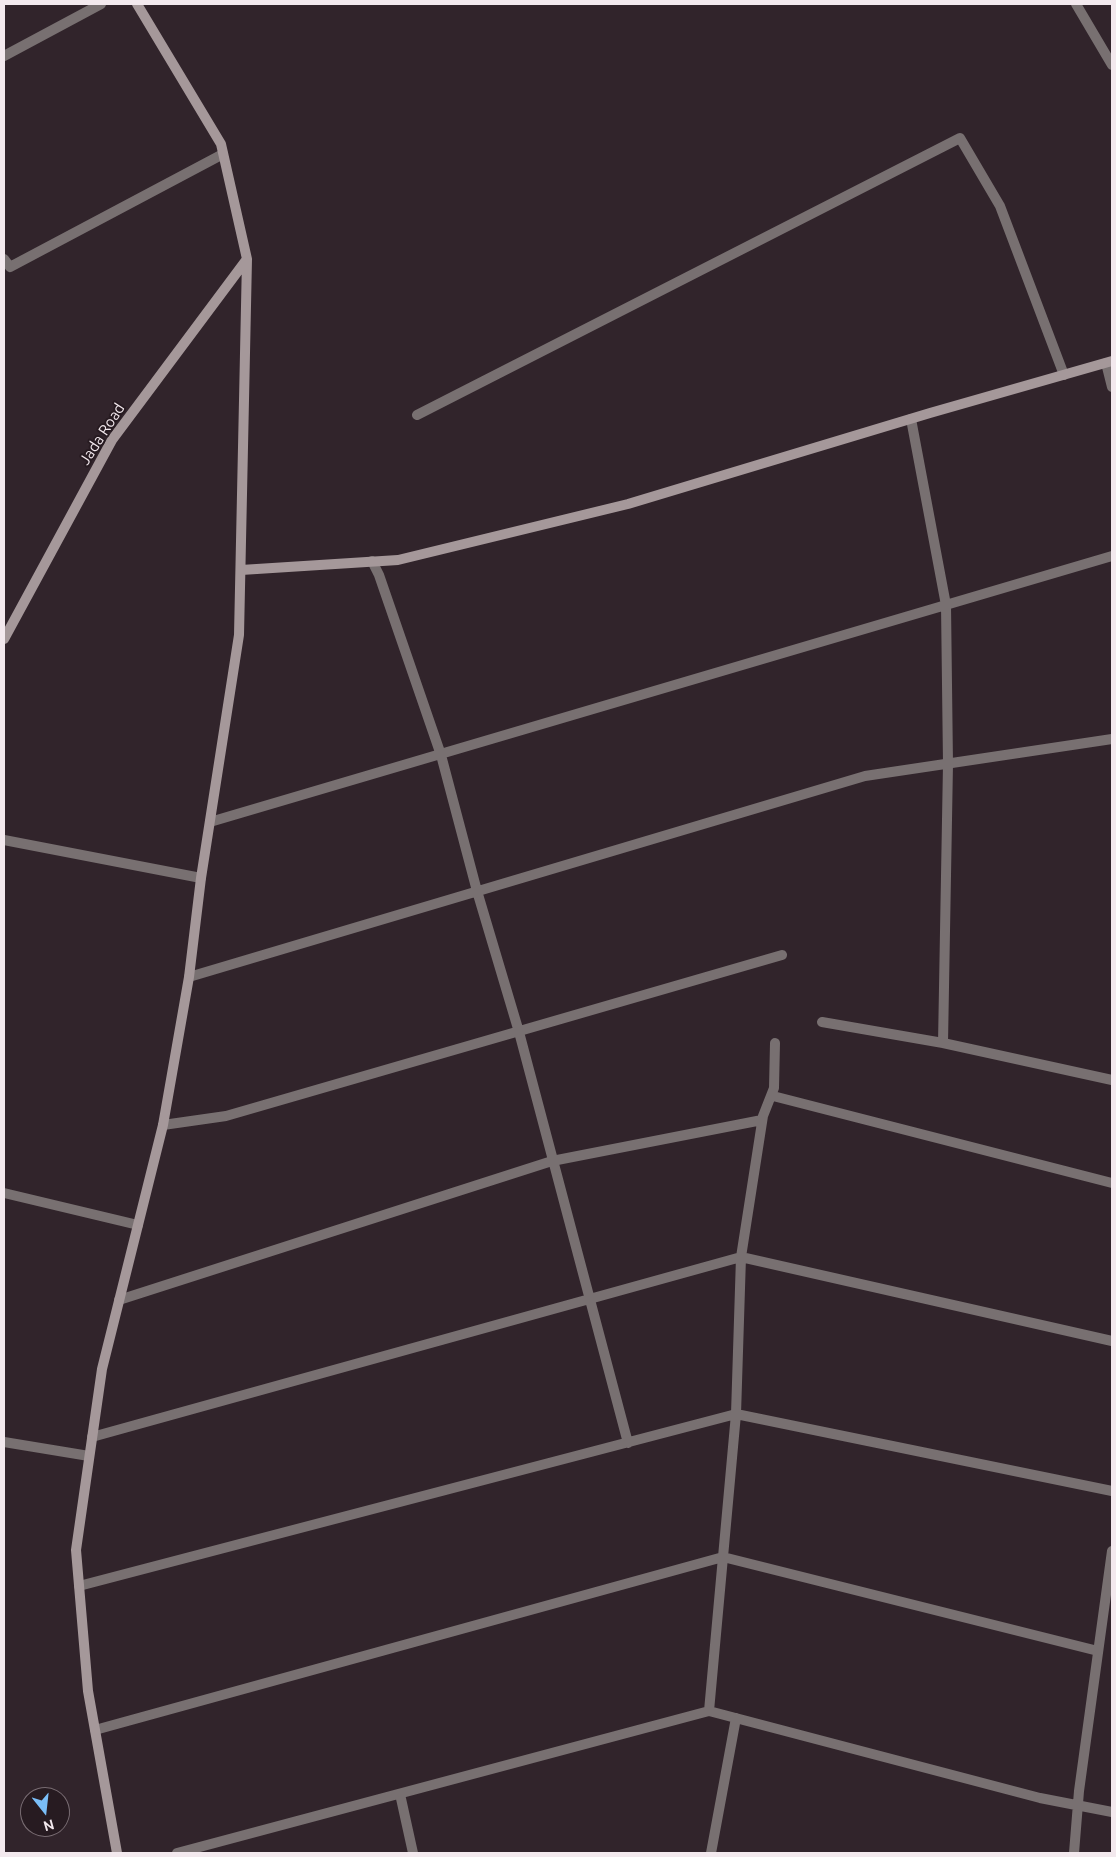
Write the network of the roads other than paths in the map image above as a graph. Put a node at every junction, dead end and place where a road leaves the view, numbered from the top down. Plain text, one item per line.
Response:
1 (101, 4) edge
2 (137, 4) edge
3 (1076, 4) edge
4 (4, 56) edge
5 (1112, 66) edge
6 (223, 154) junction
7 (4, 258) edge
8 (247, 259) junction
9 (1109, 362) edge
10 (1064, 375) junction
11 (1112, 387) edge
12 (417, 415) dead end
13 (911, 419) junction
14 (1112, 556) edge
15 (372, 561) junction
16 (241, 570) junction
17 (946, 605) junction
18 (4, 639) edge
19 (1112, 739) edge
20 (441, 755) junction
21 (948, 764) junction
22 (210, 822) junction
23 (4, 840) edge
24 (201, 878) junction
25 (477, 891) junction
26 (782, 955) dead end
27 (189, 978) junction
28 (822, 1022) dead end
29 (519, 1032) junction
30 (775, 1043) dead end
31 (942, 1043) junction
32 (1112, 1080) edge
33 (773, 1096) junction
34 (762, 1120) junction
35 (163, 1125) junction
36 (552, 1161) junction
37 (1112, 1183) edge
38 (4, 1193) edge
39 (138, 1225) junction
40 (741, 1257) junction
41 (590, 1299) junction
42 (119, 1300) junction
43 (1112, 1341) edge
44 (736, 1414) junction
45 (92, 1437) junction
46 (4, 1442) edge
47 (628, 1443) junction
48 (89, 1456) junction
49 (1112, 1491) edge
50 (1112, 1551) edge
51 (723, 1557) junction
52 (79, 1586) junction
53 (1098, 1651) junction
54 (708, 1711) junction
55 (736, 1718) junction
56 (94, 1730) junction
57 (400, 1794) junction
58 (1077, 1804) junction
59 (1112, 1812) edge
60 (117, 1853) edge
61 (177, 1853) edge
62 (413, 1853) edge
63 (712, 1853) edge
64 (1074, 1853) edge

1 - 4 street
2 - 6 street
3 - 5 street
6 - 7 street
6 - 8 street
8 - 16 street
8 - 18 street, Jada Road
9 - 10 street
9 - 11 street
10 - 12 street
10 - 13 street
13 - 15 street
13 - 17 street
14 - 17 street
15 - 16 street
15 - 20 street
16 - 22 street
17 - 20 street
17 - 21 street
19 - 21 street
20 - 22 street
20 - 25 street
21 - 25 street
21 - 31 street
22 - 24 street
23 - 24 street
24 - 27 street
25 - 27 street
25 - 29 street
26 - 29 street
27 - 35 street
28 - 31 street
29 - 35 street
29 - 36 street
30 - 33 street
31 - 32 street
33 - 34 street
33 - 37 street
34 - 36 street
34 - 40 street
35 - 39 street
36 - 41 street
36 - 42 street
38 - 39 street
39 - 42 street
40 - 41 street
40 - 43 street
40 - 44 street
41 - 45 street
41 - 47 street
42 - 45 street
44 - 47 street
44 - 49 street
44 - 51 street
45 - 48 street
46 - 48 street
47 - 52 street
48 - 52 street
50 - 53 street
51 - 53 street
51 - 54 street
51 - 56 street
52 - 56 street
53 - 58 street
54 - 55 street
54 - 57 street
55 - 58 street
55 - 63 street
56 - 60 street
57 - 61 street
57 - 62 street
58 - 59 street
58 - 64 street

